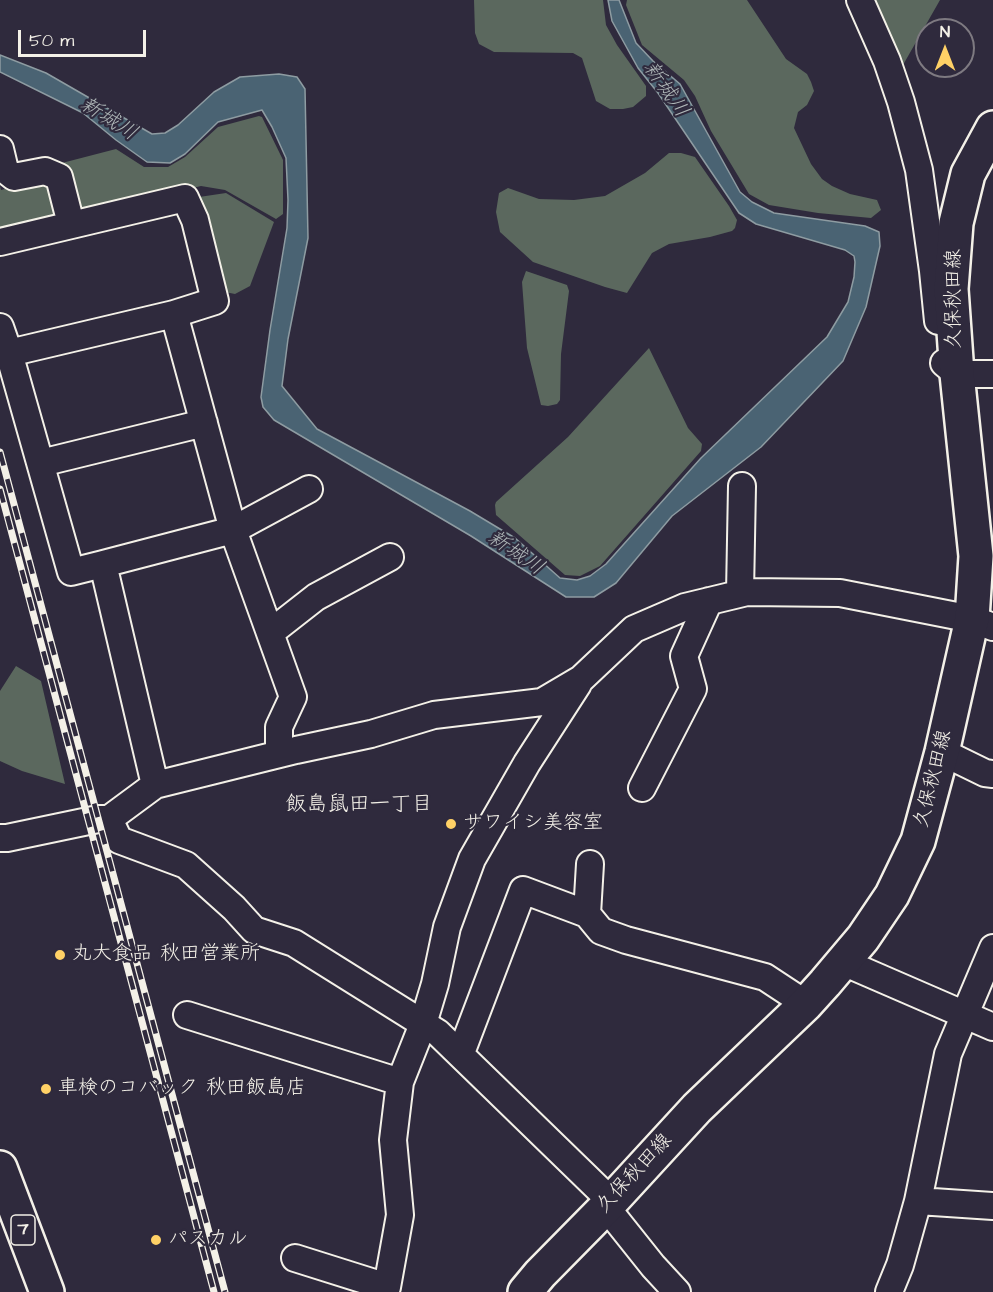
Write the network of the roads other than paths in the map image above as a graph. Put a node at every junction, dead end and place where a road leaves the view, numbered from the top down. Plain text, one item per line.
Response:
1 (860, 0) edge
2 (993, 128) edge
3 (0, 149) edge
4 (71, 224) junction
5 (0, 242) edge
6 (943, 271) junction
7 (174, 314) junction
8 (0, 327) edge
9 (9, 353) junction
10 (957, 374) junction
11 (993, 374) edge
12 (204, 423) junction
13 (40, 463) junction
14 (742, 486) dead end
15 (309, 489) dead end
16 (233, 530) junction
17 (390, 557) dead end
18 (103, 564) junction
19 (740, 593) junction
20 (709, 601) junction
21 (982, 623) edge
22 (270, 633) junction
23 (581, 678) junction
24 (942, 752) junction
25 (279, 754) junction
26 (993, 774) edge
27 (154, 785) junction
28 (642, 788) dead end
29 (109, 819) junction
30 (0, 838) edge
31 (590, 864) dead end
32 (587, 914) junction
33 (993, 948) edge
34 (843, 962) junction
35 (806, 1004) junction
36 (187, 1015) dead end
37 (964, 1015) junction
38 (423, 1024) junction
39 (993, 1027) edge
40 (460, 1053) junction
41 (400, 1083) junction
42 (0, 1168) edge
43 (918, 1201) junction
44 (609, 1204) junction
45 (993, 1206) edge
46 (295, 1258) dead end
47 (386, 1289) edge
48 (47, 1292) edge
49 (525, 1292) edge
50 (677, 1292) edge
51 (890, 1292) edge

1 - 6 street
2 - 6 main road, 久保秋田線
3 - 4 street
4 - 5 street
4 - 7 street
6 - 10 main road, 久保秋田線
7 - 9 street
7 - 12 street
8 - 9 street
9 - 13 street
10 - 11 street
10 - 21 main road, 久保秋田線
12 - 13 street
12 - 16 street
13 - 18 street
14 - 19 street
15 - 16 street
16 - 18 street
16 - 22 street
17 - 22 street
18 - 27 street
19 - 20 street
19 - 21 street
20 - 23 street
20 - 28 street
21 - 24 main road, 久保秋田線
22 - 25 street
23 - 25 street
23 - 38 street
24 - 26 street
24 - 34 main road, 久保秋田線
25 - 27 street
27 - 29 street
29 - 30 street
29 - 38 street
31 - 32 street
32 - 35 street
32 - 40 street
33 - 37 street
34 - 35 main road, 久保秋田線
34 - 37 street
35 - 44 main road, 久保秋田線
36 - 41 street
37 - 39 street
37 - 43 street
38 - 40 street
38 - 41 street
40 - 44 street
41 - 47 street
42 - 48 main road, 7
43 - 45 street
43 - 51 street
44 - 49 main road, 久保秋田線
44 - 50 street
46 - 47 street

